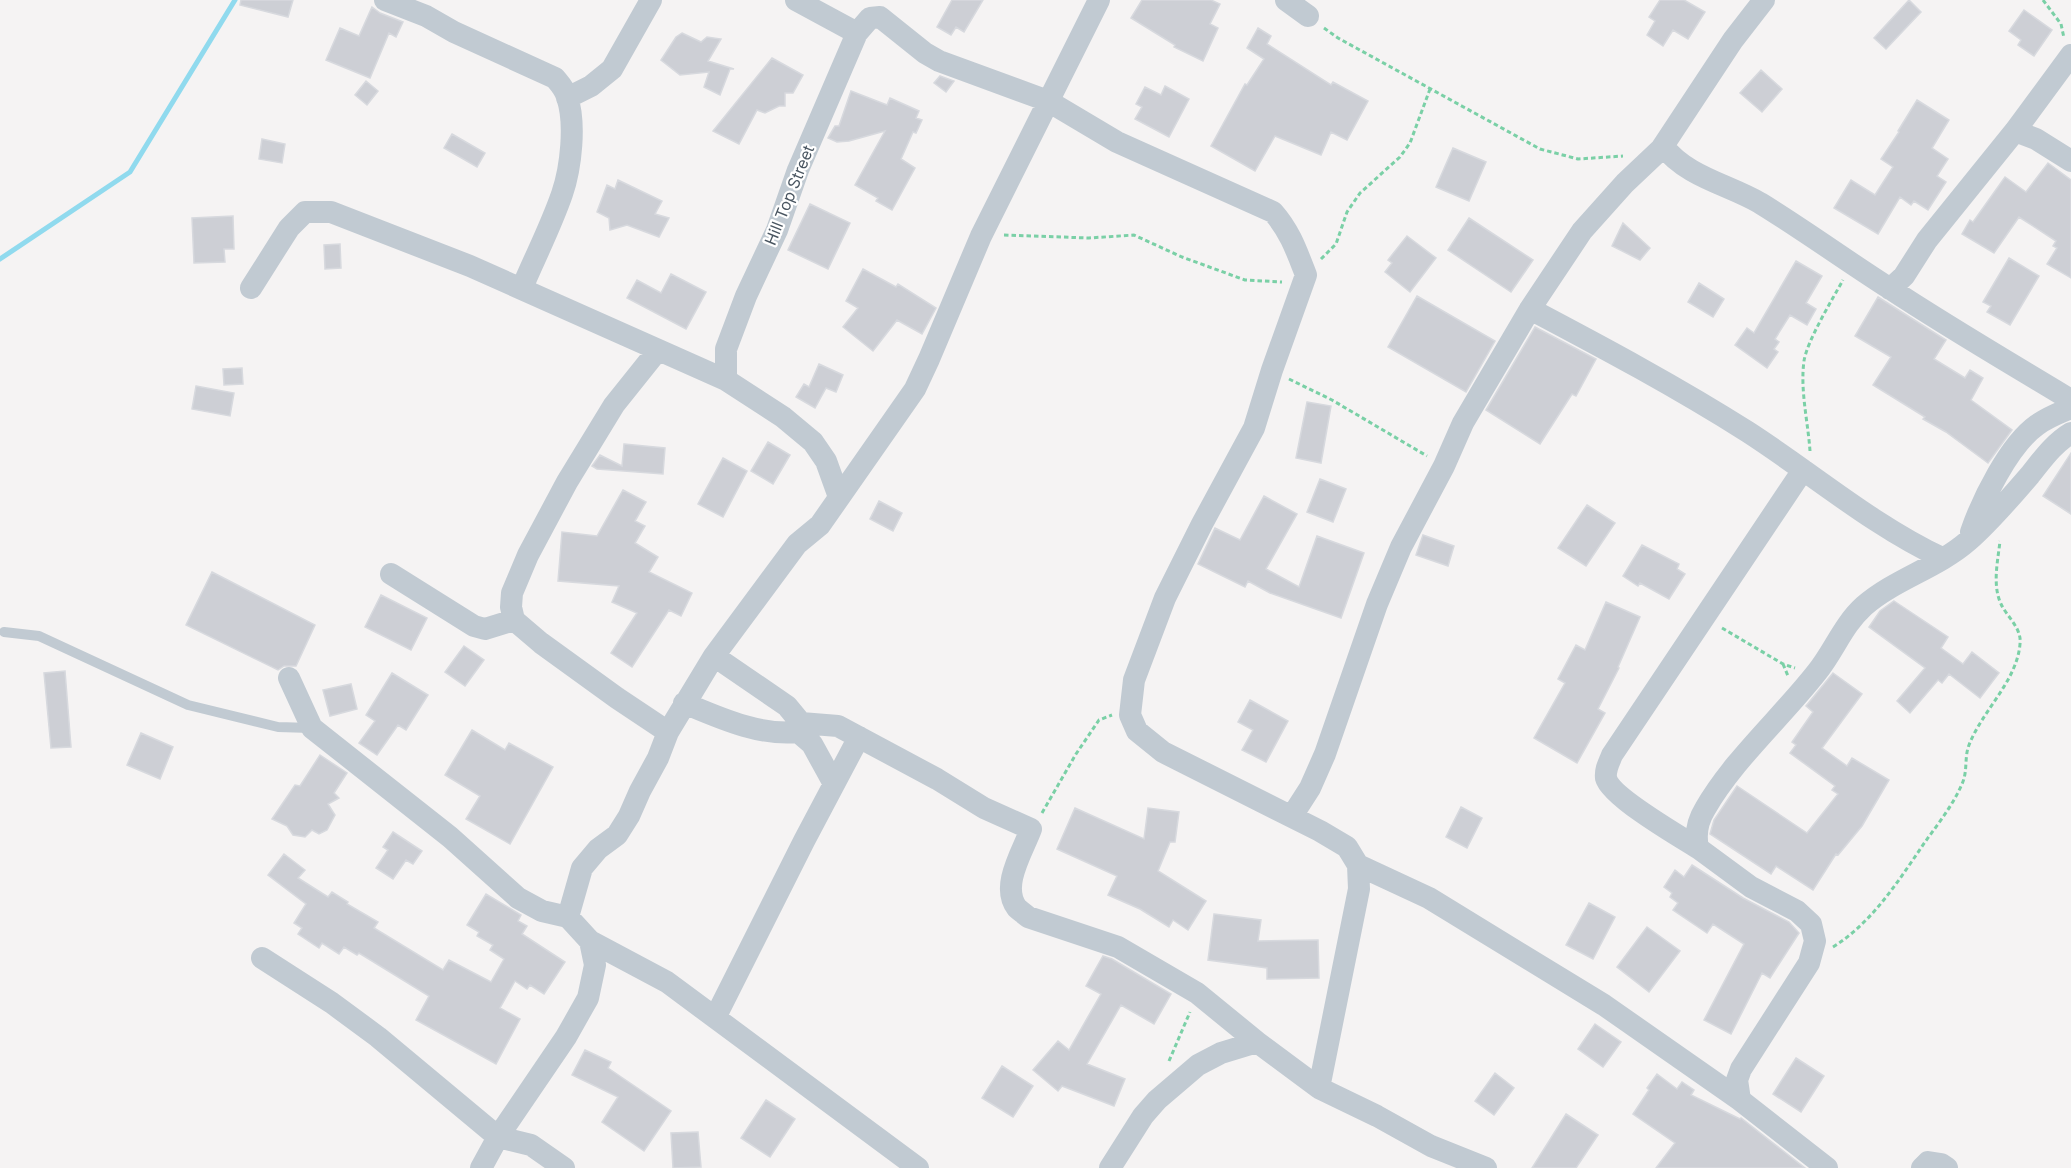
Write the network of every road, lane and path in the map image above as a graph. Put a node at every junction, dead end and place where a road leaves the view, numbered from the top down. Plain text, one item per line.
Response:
1 (385, 0) edge
2 (651, 0) edge
3 (796, 0) edge
4 (1099, 0) edge
5 (1286, 0) edge
6 (1764, 0) edge
7 (2043, 0) edge
8 (431, 8) edge
9 (1308, 16) joint
10 (864, 25) junction
11 (2065, 63) edge
12 (1430, 89) junction
13 (567, 98) junction
14 (1048, 101) junction
15 (2015, 131) junction
16 (1663, 146) junction
17 (1630, 154) dead end
18 (2071, 161) edge
19 (981, 236) junction
20 (1851, 264) junction
21 (1304, 280) junction
22 (251, 288) dead end
23 (522, 288) junction
24 (1890, 289) junction
25 (1530, 309) junction
26 (658, 350) junction
27 (1272, 370) junction
28 (726, 380) junction
29 (2071, 400) edge
30 (2071, 408) edge
31 (2071, 433) edge
32 (826, 461) junction
33 (1444, 466) junction
34 (856, 472) junction
35 (1808, 473) junction
36 (839, 497) junction
37 (2001, 530) dead end
38 (1967, 542) junction
39 (1942, 558) junction
40 (391, 574) dead end
41 (1705, 618) junction
42 (514, 620) junction
43 (4, 632) dead end
44 (714, 656) junction
45 (1819, 670) junction
46 (289, 678) dead end
47 (684, 703) junction
48 (1130, 715) junction
49 (799, 727) junction
50 (312, 728) junction
51 (668, 732) junction
52 (859, 737) junction
53 (834, 784) junction
54 (1292, 816) junction
55 (1031, 829) junction
56 (1698, 848) junction
57 (1358, 865) junction
58 (568, 917) junction
59 (590, 941) junction
60 (262, 958) dead end
61 (1809, 963) junction
62 (1197, 993) junction
63 (716, 1016) junction
64 (1257, 1042) junction
65 (1168, 1067) dead end
66 (1319, 1088) junction
67 (1740, 1100) junction
68 (498, 1137) junction
69 (481, 1168) edge
70 (564, 1168) edge
71 (918, 1168) edge
72 (1110, 1168) edge
73 (1486, 1168) edge
74 (1827, 1168) edge
75 (1922, 1168) edge
76 (1947, 1168) edge

1 - 8 street
2 - 13 street
3 - 10 street
4 - 14 street
5 - 9 street
6 - 16 street
7 - 11 path
8 - 13 street
9 - 12 path
10 - 14 street
10 - 28 street, Hill Top Street
11 - 15 street
12 - 17 path
12 - 21 path
13 - 23 street
14 - 19 street
14 - 21 street
15 - 18 street
15 - 24 street
16 - 20 street
16 - 25 street
19 - 21 path
19 - 34 street
20 - 24 street
20 - 35 path
21 - 27 street
22 - 23 street
23 - 26 street
24 - 29 street
25 - 33 street
25 - 35 street
26 - 28 street
26 - 42 street
27 - 33 path
27 - 48 street
28 - 32 street
30 - 38 street
31 - 38 street
32 - 34 street
32 - 36 street
33 - 54 street
34 - 36 street
35 - 39 street
35 - 41 street
36 - 44 street
37 - 61 path
38 - 39 street
39 - 45 street
40 - 42 street
41 - 45 path
41 - 56 street
42 - 51 street
43 - 50 lane
44 - 47 street
44 - 49 street
45 - 56 street
46 - 50 street
47 - 49 street
47 - 51 street
48 - 54 street
48 - 55 path
49 - 52 street
49 - 53 street
50 - 58 street
51 - 58 street
52 - 53 street
52 - 55 street
53 - 63 street
54 - 57 street
55 - 62 street
56 - 61 street
57 - 66 street
57 - 67 street
58 - 59 street
59 - 63 street
59 - 68 street
60 - 68 street
61 - 67 street
62 - 64 street
62 - 65 path
63 - 71 street
64 - 66 street
64 - 72 street
66 - 73 street
67 - 74 street
68 - 69 street
68 - 70 street
75 - 76 street

